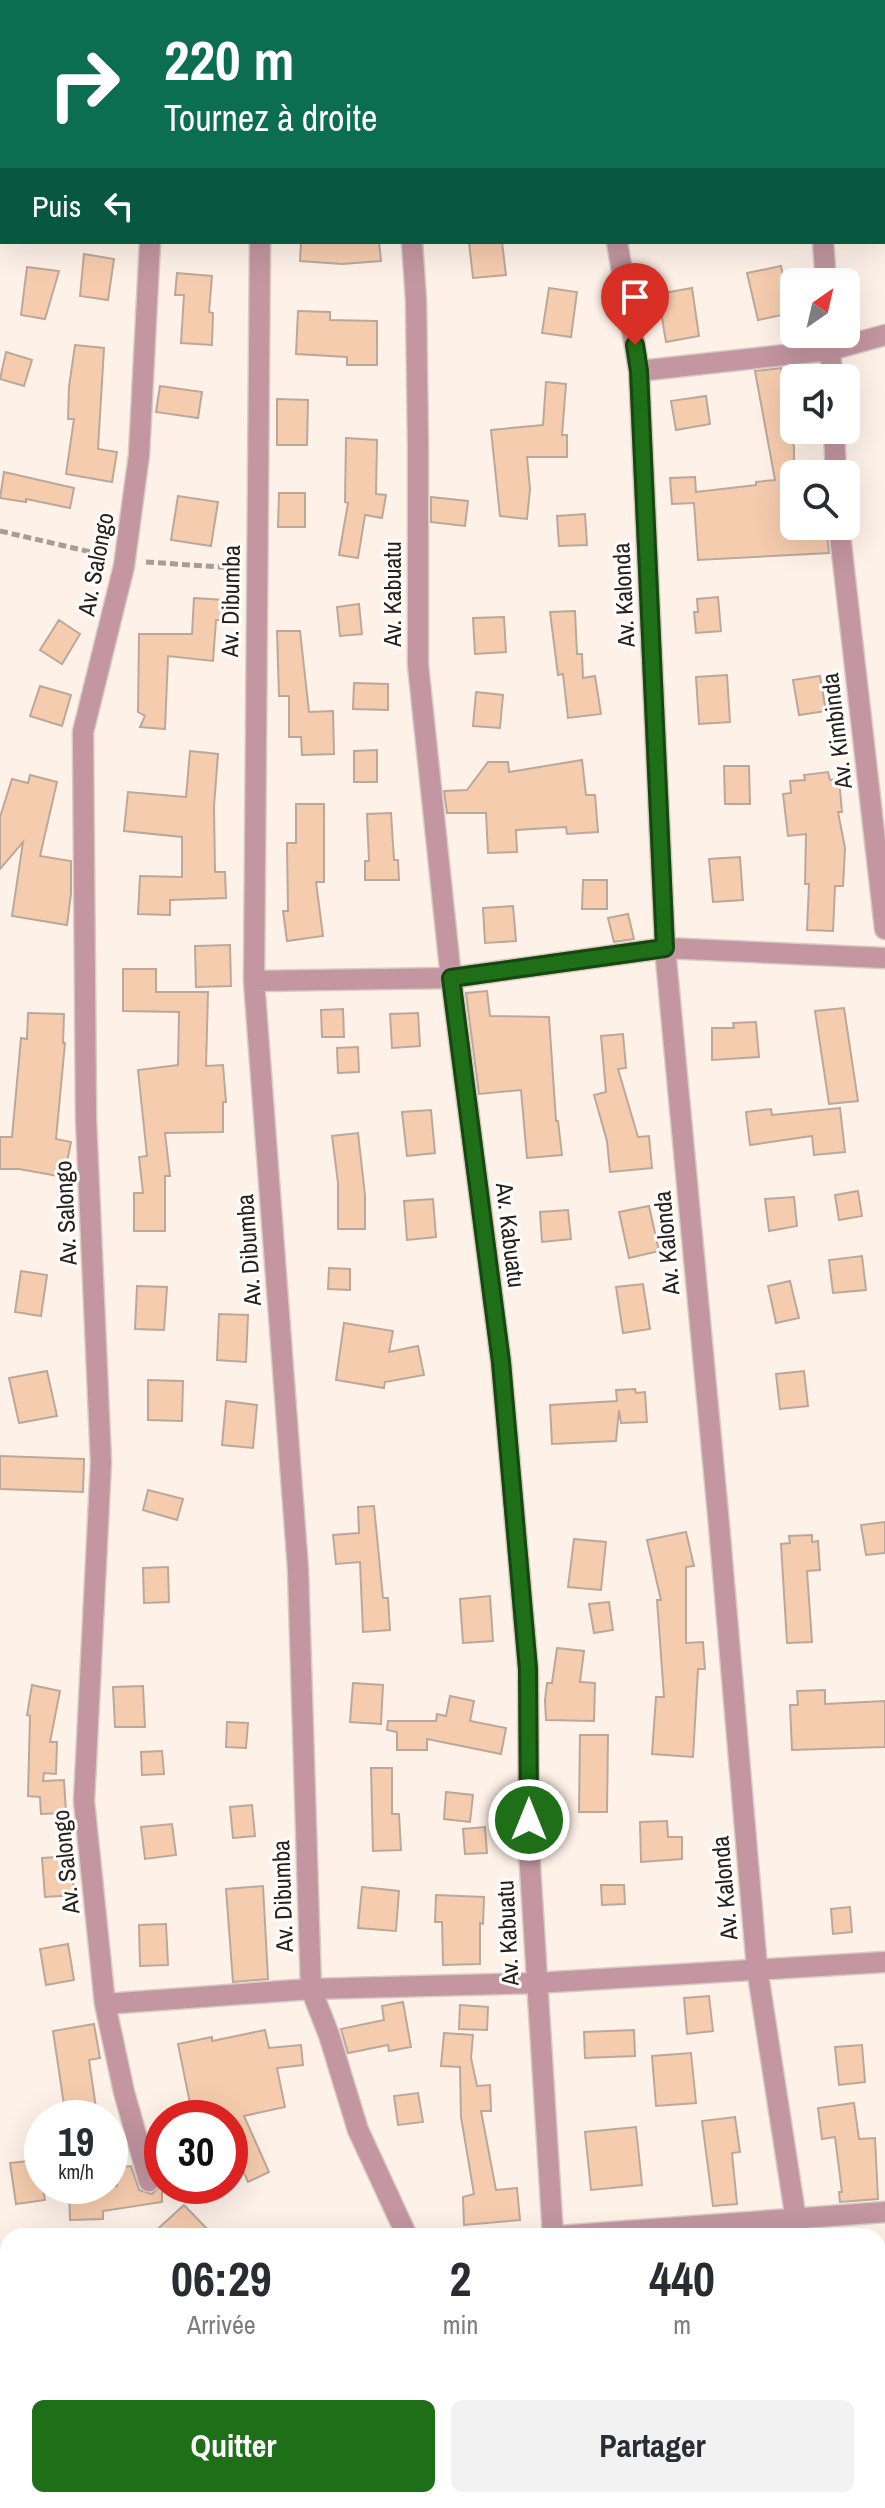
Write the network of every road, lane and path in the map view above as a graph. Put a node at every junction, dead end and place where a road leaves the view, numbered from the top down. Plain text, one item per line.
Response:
1 (150, 244) edge
2 (260, 244) edge
3 (412, 244) edge
4 (617, 244) edge
5 (823, 244) edge
6 (825, 268) edge
7 (885, 335) edge
8 (860, 338) edge
9 (790, 348) edge
10 (639, 371) junction
11 (841, 540) edge
12 (885, 929) edge
13 (665, 948) junction
14 (885, 958) edge
15 (451, 978) junction
16 (254, 981) junction
17 (885, 1962) edge
18 (757, 1968) junction
19 (536, 1983) junction
20 (311, 1989) junction
21 (105, 2004) junction
22 (144, 2163) edge
23 (885, 2212) edge
24 (403, 2228) edge
25 (555, 2228) edge
26 (796, 2228) edge

1 - 21 street, Av. Salongo
2 - 16 street, Av. Dibumba
3 - 15 street, Av. Kabuatu
4 - 10 street, Av. Kalonda
5 - 6 street
7 - 8 street
9 - 10 street
10 - 13 street, Av. Kalonda
11 - 12 street, Av. Kimbinda
13 - 14 street
13 - 15 street
13 - 18 street, Av. Kalonda
15 - 16 street
15 - 19 street, Av. Kabuatu
16 - 20 street, Av. Dibumba
17 - 18 street
18 - 19 street
18 - 26 street, Av. Kalonda
19 - 20 street
19 - 25 street, Av. Kabuatu
20 - 21 street
20 - 24 street, Av. Dibumba
21 - 22 street, Av. Salongo
23 - 26 street

